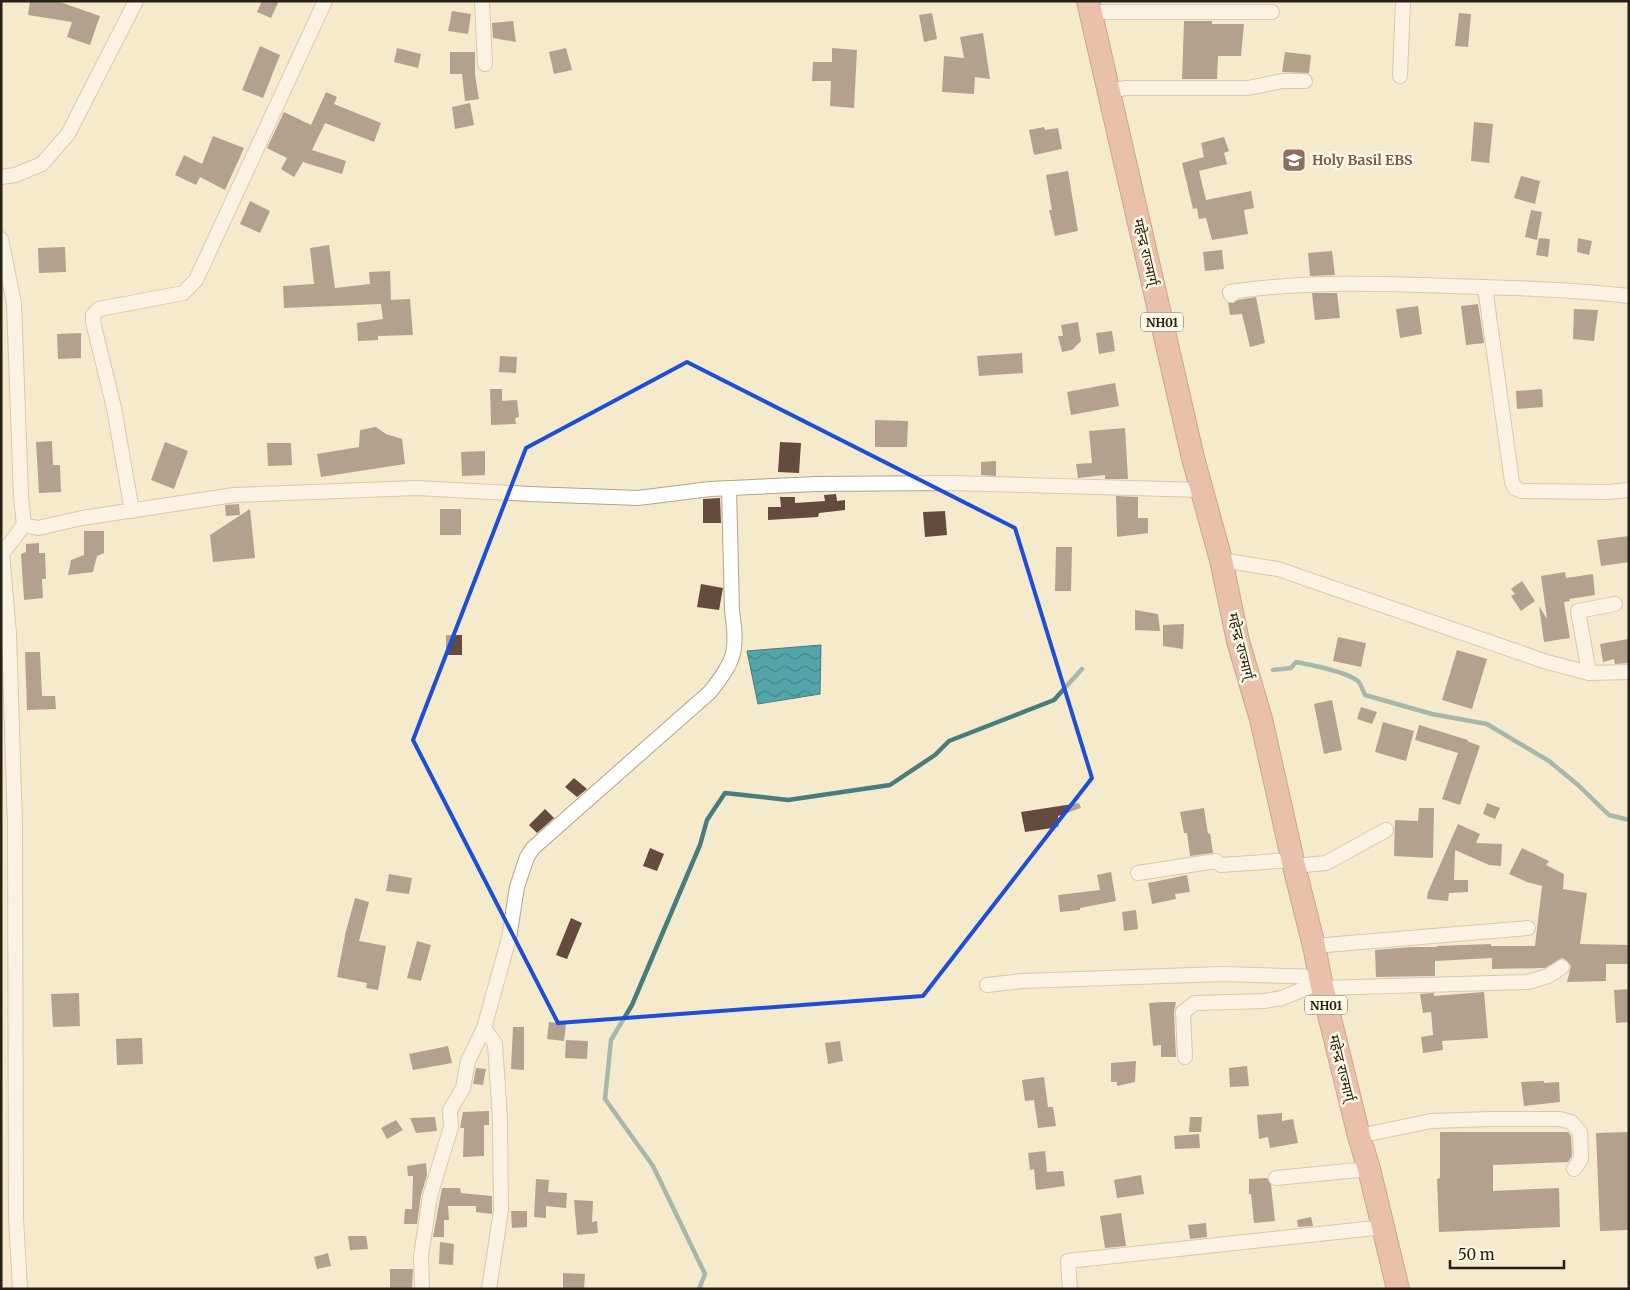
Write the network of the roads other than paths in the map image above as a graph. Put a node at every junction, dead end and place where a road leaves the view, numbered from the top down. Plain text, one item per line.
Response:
1 (136, 1) edge
2 (325, 1) edge
3 (482, 1) edge
4 (1403, 1) edge
5 (1090, 7) edge
6 (1272, 12) dead end
7 (485, 64) dead end
8 (1400, 76) dead end
9 (1305, 81) dead end
10 (1108, 91) junction
11 (1, 177) edge
12 (1, 239) edge
13 (1485, 287) junction
14 (1231, 295) dead end
15 (1629, 296) edge
16 (729, 488) junction
17 (1202, 490) junction
18 (1629, 490) edge
19 (132, 511) junction
20 (24, 525) junction
21 (2, 554) edge
22 (1221, 560) junction
23 (1615, 604) dead end
24 (1629, 672) edge
25 (1589, 673) junction
26 (1386, 830) dead end
27 (1293, 863) junction
28 (1138, 873) dead end
29 (1528, 928) dead end
30 (1314, 946) junction
31 (1562, 967) dead end
32 (1321, 982) junction
33 (987, 985) dead end
34 (484, 1028) junction
35 (1185, 1057) dead end
36 (1359, 1136) junction
37 (1369, 1169) junction
38 (1574, 1169) dead end
39 (1276, 1178) dead end
40 (1384, 1227) junction
41 (20, 1289) edge
42 (422, 1289) edge
43 (488, 1289) edge
44 (1070, 1289) edge
45 (1398, 1289) edge

1 - 11 street
2 - 19 street
3 - 7 street
4 - 8 street
5 - 6 street
5 - 10 highway, महेन्द्र राज्मार्ग् / NH01
9 - 10 street
10 - 17 highway, महेन्द्र राज्मार्ग् / NH01
12 - 20 street
13 - 14 street
13 - 15 street
13 - 18 street
16 - 17 street
16 - 19 street
16 - 34 street
17 - 22 highway, महेन्द्र राज्मार्ग् / NH01
19 - 20 street
20 - 21 street
21 - 41 street
22 - 25 street
22 - 27 highway, महेन्द्र राज्मार्ग् / NH01
23 - 25 street
24 - 25 street
26 - 27 street
27 - 28 street
27 - 30 highway, महेन्द्र राज्मार्ग् / NH01
29 - 30 street
30 - 32 highway, महेन्द्र राज्मार्ग् / NH01
31 - 32 street
32 - 33 street
32 - 35 street
32 - 36 highway, महेन्द्र राज्मार्ग् / NH01
34 - 42 street
34 - 43 street
36 - 37 highway, महेन्द्र राज्मार्ग् / NH01
36 - 38 street
37 - 39 street
37 - 40 highway, महेन्द्र राज्मार्ग् / NH01
40 - 44 street
40 - 45 highway, महेन्द्र राज्मार्ग् / NH01

